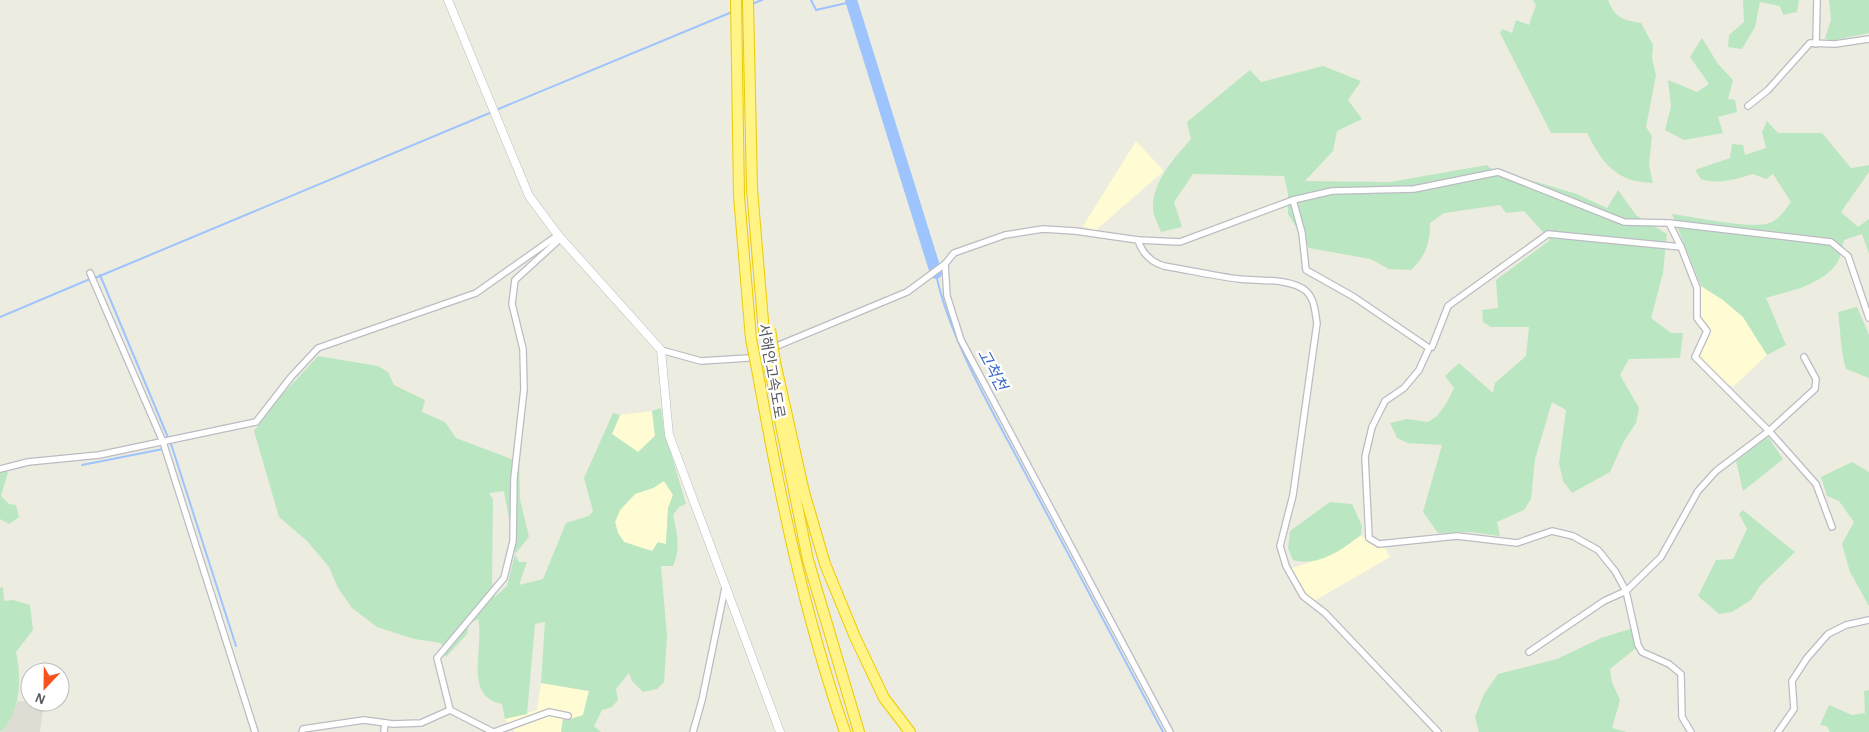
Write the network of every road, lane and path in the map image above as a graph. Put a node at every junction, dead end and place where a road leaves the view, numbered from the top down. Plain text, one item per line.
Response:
1 (448, 0) edge
2 (748, 0) edge
3 (1817, 0) edge
4 (736, 2) edge
5 (1869, 39) edge
6 (1816, 44) junction
7 (1748, 106) dead end
8 (1293, 200) junction
9 (1669, 223) junction
10 (560, 236) junction
11 (1138, 240) junction
12 (1681, 247) junction
13 (943, 265) junction
14 (92, 276) dead end
15 (1869, 318) edge
16 (1432, 347) dead end
17 (661, 350) junction
18 (1804, 357) dead end
19 (772, 363) junction
20 (1769, 430) junction
21 (166, 444) junction
22 (0, 469) edge
23 (1832, 527) dead end
24 (725, 588) junction
25 (1626, 591) junction
26 (1869, 620) edge
27 (1528, 652) dead end
28 (450, 710) junction
29 (568, 716) dead end
30 (385, 723) junction
31 (255, 732) edge
32 (302, 732) edge
33 (384, 732) edge
34 (494, 732) edge
35 (693, 732) edge
36 (780, 732) edge
37 (845, 732) edge
38 (859, 732) edge
39 (910, 732) edge
40 (1170, 732) edge
41 (1438, 732) edge
42 (1691, 732) edge
43 (1778, 732) edge

1 - 10 street
2 - 19 highway, bridge
3 - 6 street
4 - 37 highway, 서해안고속도로, bridge
5 - 6 street
6 - 7 street
8 - 9 street
8 - 11 street
8 - 25 street
9 - 12 street
9 - 15 street
10 - 17 street
10 - 21 street
10 - 28 street
11 - 13 street
11 - 41 street
12 - 16 street
12 - 20 street
13 - 17 street
13 - 40 street
14 - 21 street
17 - 24 street
18 - 20 street
19 - 38 highway, 서해안고속도로
19 - 39 highway
20 - 23 street
20 - 25 street
21 - 22 street
21 - 31 street
24 - 35 street
24 - 36 street
25 - 27 street
25 - 42 street
26 - 43 street
28 - 30 street
28 - 34 street
29 - 34 street
30 - 32 street
30 - 33 street

